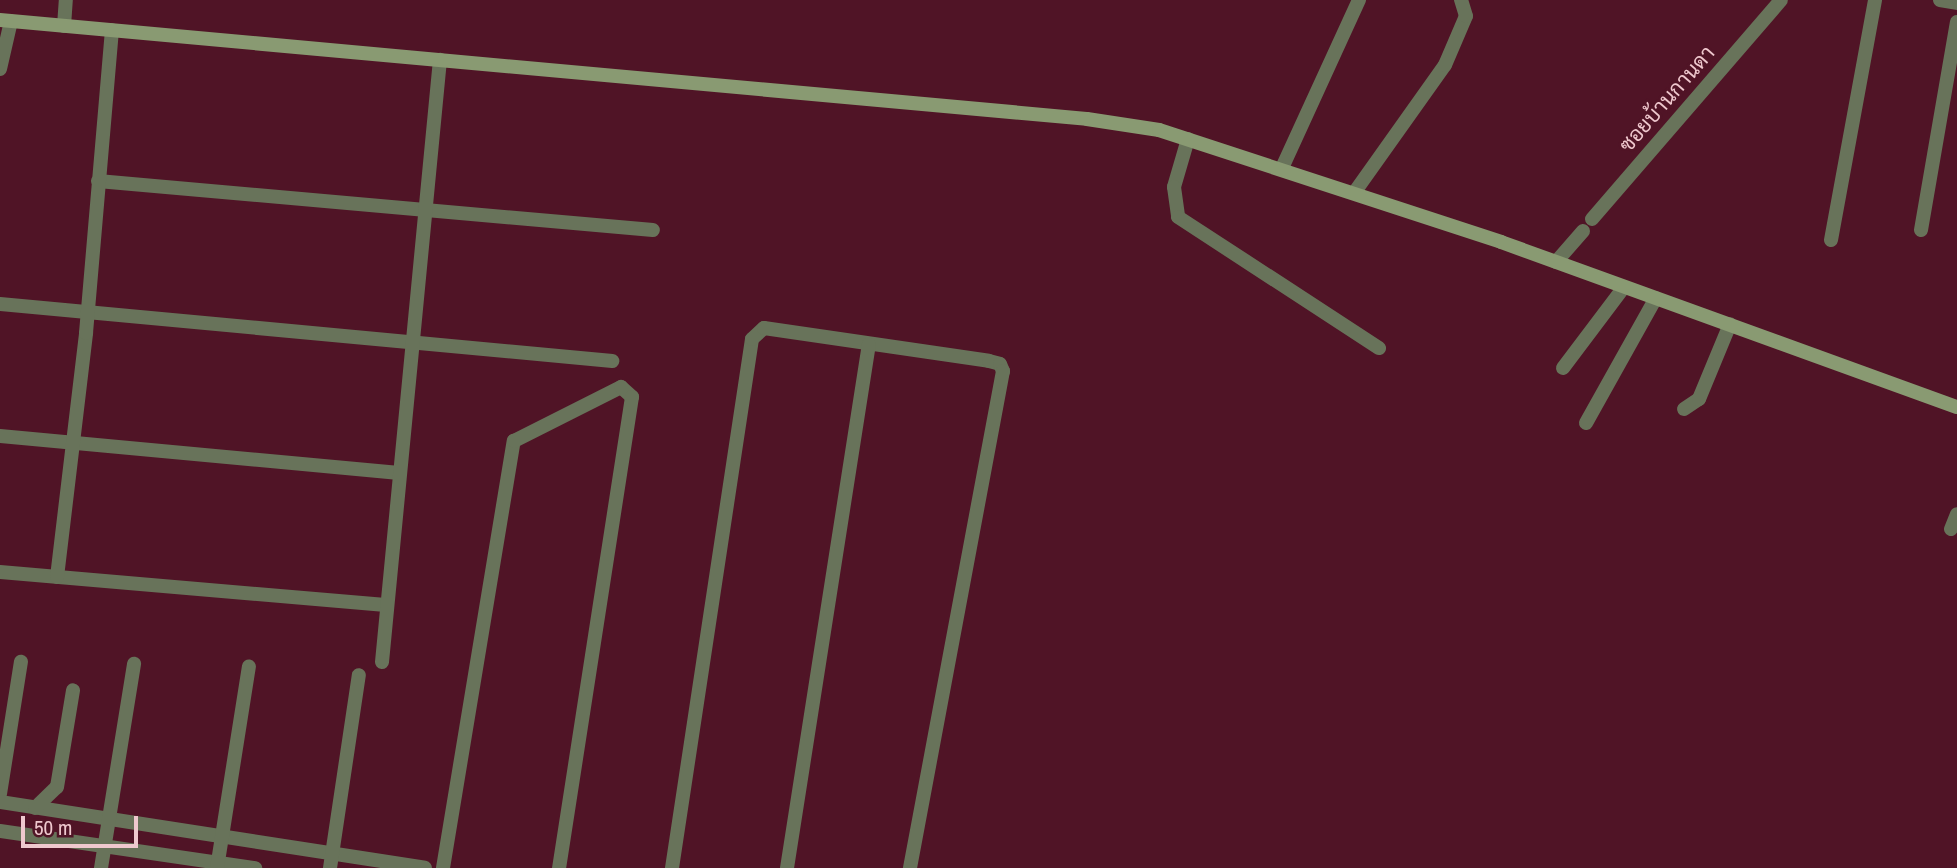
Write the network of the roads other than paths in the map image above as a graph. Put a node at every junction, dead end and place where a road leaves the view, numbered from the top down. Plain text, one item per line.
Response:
1 (66, 0) edge
2 (1359, 0) edge
3 (1461, 0) edge
4 (1875, 0) edge
5 (1940, 0) edge
6 (1777, 3) edge
7 (1957, 3) edge
8 (5, 20) edge
9 (1957, 22) edge
10 (64, 26) junction
11 (112, 30) junction
12 (440, 60) junction
13 (0, 69) edge
14 (1188, 139) junction
15 (1282, 169) junction
16 (98, 181) junction
17 (1354, 193) junction
18 (426, 211) junction
19 (653, 230) dead end
20 (1921, 230) dead end
21 (1831, 240) dead end
22 (1556, 262) junction
23 (1624, 287) junction
24 (1656, 298) junction
25 (0, 304) edge
26 (86, 310) junction
27 (1730, 324) junction
28 (414, 342) junction
29 (869, 344) junction
30 (1378, 348) dead end
31 (612, 361) dead end
32 (1563, 368) dead end
33 (1957, 407) edge
34 (1684, 410) dead end
35 (1586, 423) dead end
36 (0, 436) edge
37 (74, 444) junction
38 (399, 473) junction
39 (1957, 514) edge
40 (1951, 529) dead end
41 (0, 572) edge
42 (57, 577) junction
43 (386, 605) junction
44 (20, 662) dead end
45 (382, 662) dead end
46 (134, 664) dead end
47 (249, 667) dead end
48 (359, 675) dead end
49 (73, 690) dead end
50 (0, 794) edge
51 (0, 802) edge
52 (35, 808) junction
53 (108, 819) junction
54 (0, 831) edge
55 (221, 836) junction
56 (104, 846) junction
57 (331, 861) edge
58 (217, 865) edge
59 (101, 868) edge
60 (256, 868) edge
61 (425, 868) edge
62 (443, 868) edge
63 (559, 868) edge
64 (672, 868) edge
65 (787, 868) edge
66 (910, 868) edge

1 - 10 street
2 - 15 street
3 - 17 street
4 - 21 street
5 - 7 street
6 - 22 street, ซอยบ้านกานดา
8 - 10 street
8 - 13 street
9 - 20 street
10 - 11 street
11 - 12 street
11 - 16 street
12 - 14 street
12 - 18 street
14 - 15 street
14 - 30 street
15 - 17 street
16 - 18 street
16 - 26 street
17 - 22 street
18 - 19 street
18 - 28 street
22 - 23 street
23 - 24 street
23 - 32 street
24 - 27 street
24 - 35 street
25 - 26 street
26 - 28 street
26 - 37 street
27 - 33 street
27 - 34 street
28 - 31 street
28 - 38 street
29 - 64 street
29 - 65 street
29 - 66 street
36 - 37 street
37 - 38 street
37 - 42 street
38 - 43 street
39 - 40 street
41 - 42 street
42 - 43 street
43 - 45 street
44 - 50 street
46 - 53 street
47 - 55 street
48 - 57 street
49 - 52 street
51 - 52 street
52 - 53 street
53 - 55 street
53 - 56 street
54 - 56 street
55 - 57 street
55 - 58 street
56 - 58 street
56 - 59 street
57 - 61 street
58 - 60 street
62 - 63 street

